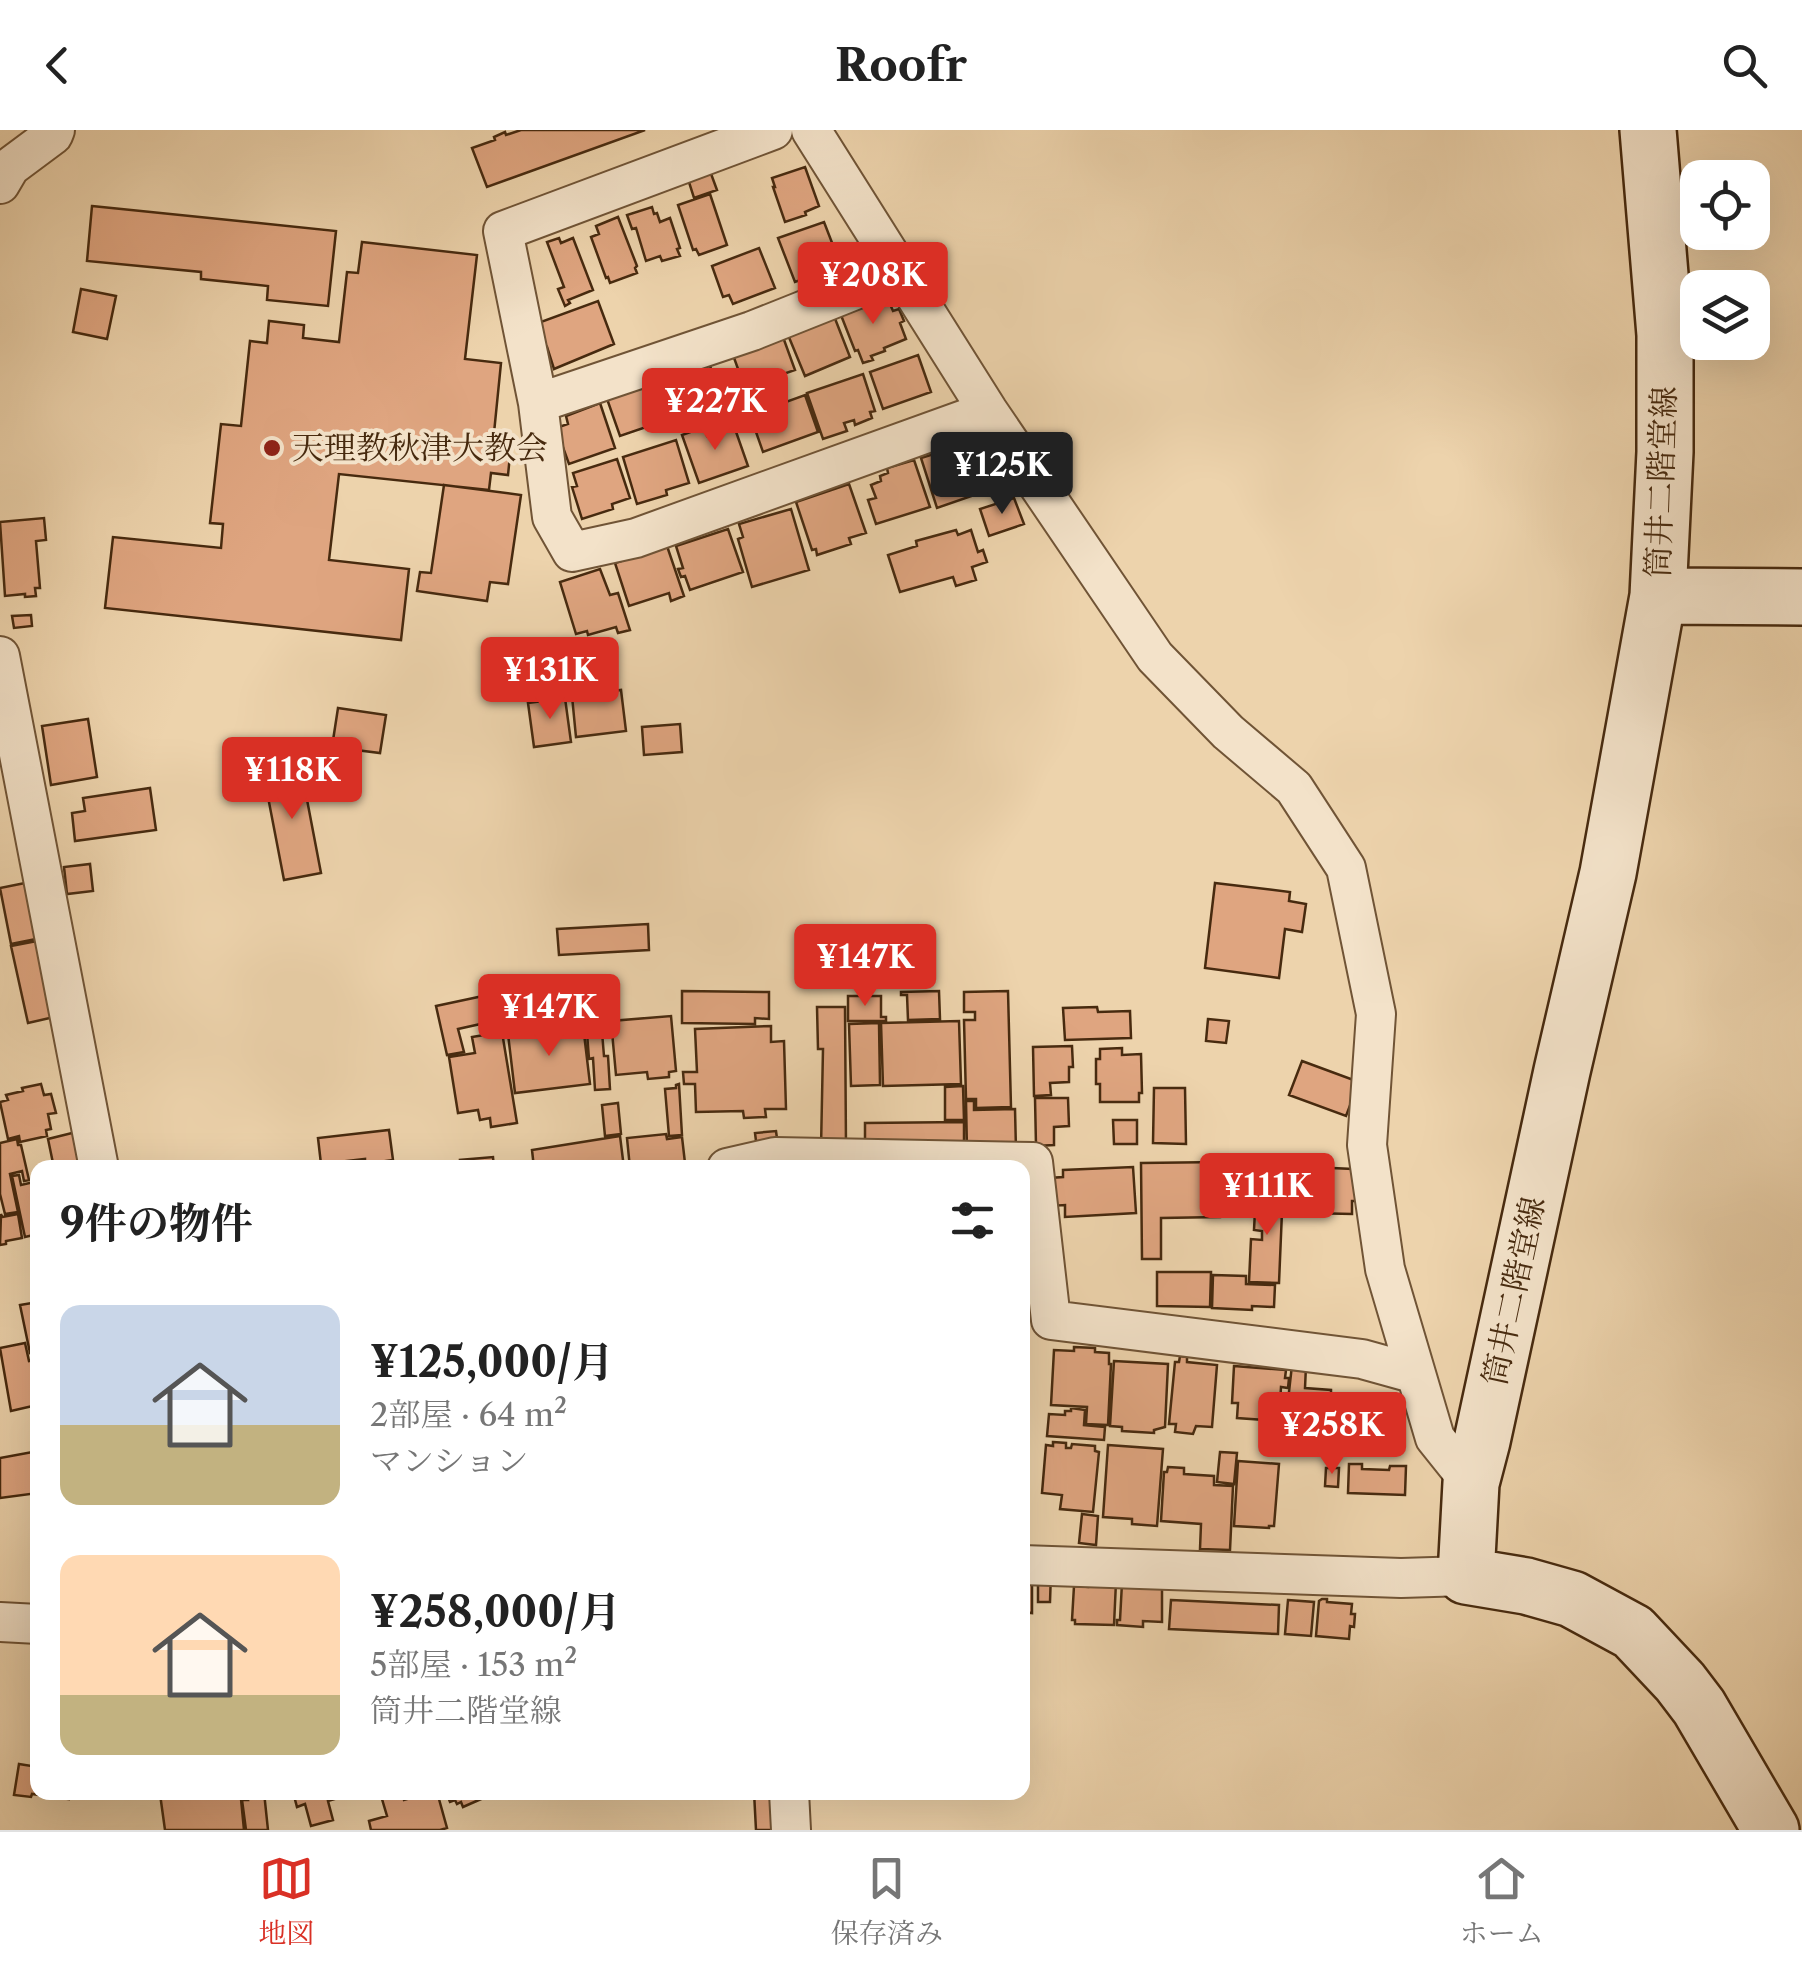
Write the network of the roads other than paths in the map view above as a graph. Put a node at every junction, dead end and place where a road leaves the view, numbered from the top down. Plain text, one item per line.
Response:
1 (55, 130) edge
2 (773, 130) edge
3 (811, 130) edge
4 (1648, 130) edge
5 (0, 184) edge
6 (900, 272) junction
7 (538, 403) junction
8 (988, 411) junction
9 (1658, 596) junction
10 (1802, 597) edge
11 (0, 656) edge
12 (97, 1160) edge
13 (762, 1160) edge
14 (930, 1160) edge
15 (1030, 1162) edge
16 (1416, 1374) junction
17 (1471, 1483) junction
18 (1030, 1565) edge
19 (1466, 1576) junction
20 (0, 1622) edge
21 (30, 1624) edge
22 (789, 1800) edge
23 (790, 1830) edge
24 (1771, 1830) edge

1 - 5 street
2 - 7 street
3 - 6 street
4 - 9 main road, 筒井二階堂線
6 - 7 street
6 - 8 street
7 - 8 street
8 - 16 street
9 - 10 main road, 筒井二階堂線
9 - 17 main road, 筒井二階堂線
11 - 12 street
13 - 14 street
15 - 16 street
16 - 17 street
17 - 19 main road, 筒井二階堂線
18 - 19 street
19 - 24 main road
20 - 21 street
22 - 23 street

